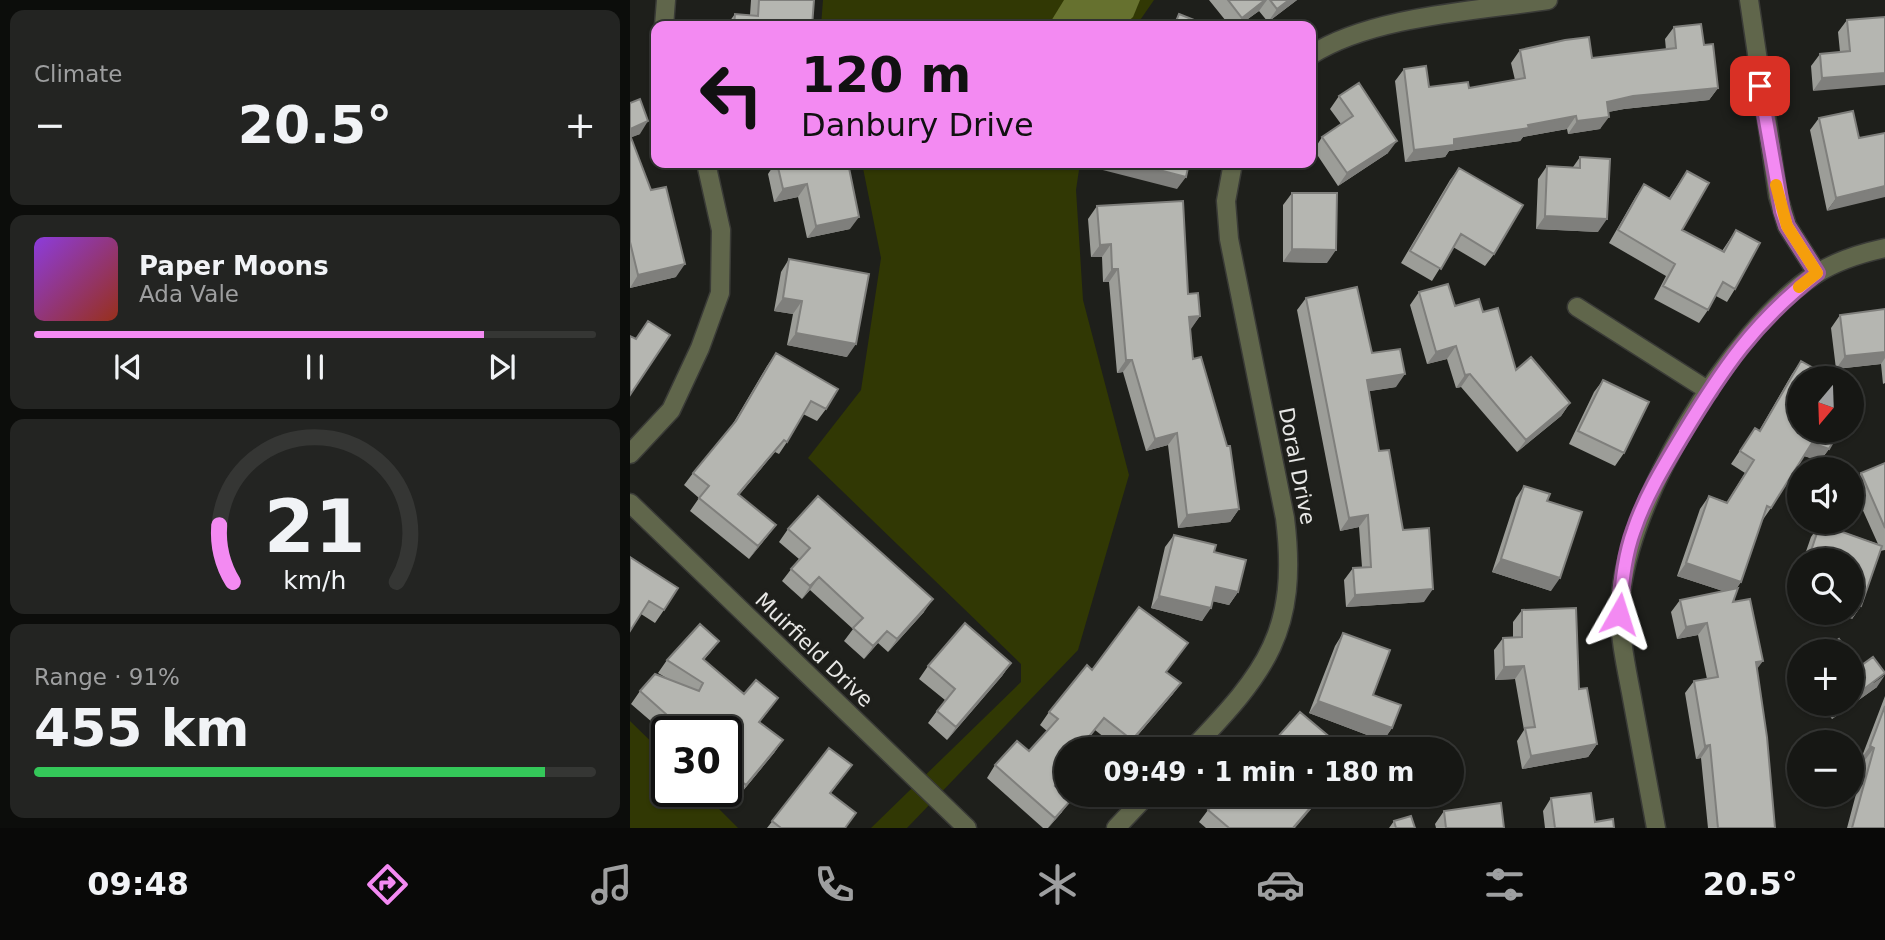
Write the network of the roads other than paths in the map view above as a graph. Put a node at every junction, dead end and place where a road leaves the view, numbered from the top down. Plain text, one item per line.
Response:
1 (666, 0) edge
2 (1548, 0) edge
3 (1749, 0) edge
4 (664, 21) edge
5 (1316, 52) edge
6 (707, 168) edge
7 (1232, 168) edge
8 (1885, 248) edge
9 (1817, 273) junction
10 (1577, 307) dead end
11 (1709, 391) junction
12 (630, 454) edge
13 (630, 503) edge
14 (1203, 737) edge
15 (1136, 807) edge
16 (967, 828) edge
17 (1116, 828) edge
18 (1656, 828) edge

1 - 4 street
2 - 5 street
3 - 9 street
6 - 12 street
7 - 14 street, Doral Drive
8 - 9 street
9 - 11 street
10 - 11 street
11 - 18 street
13 - 16 street, Muirfield Drive
15 - 17 street

